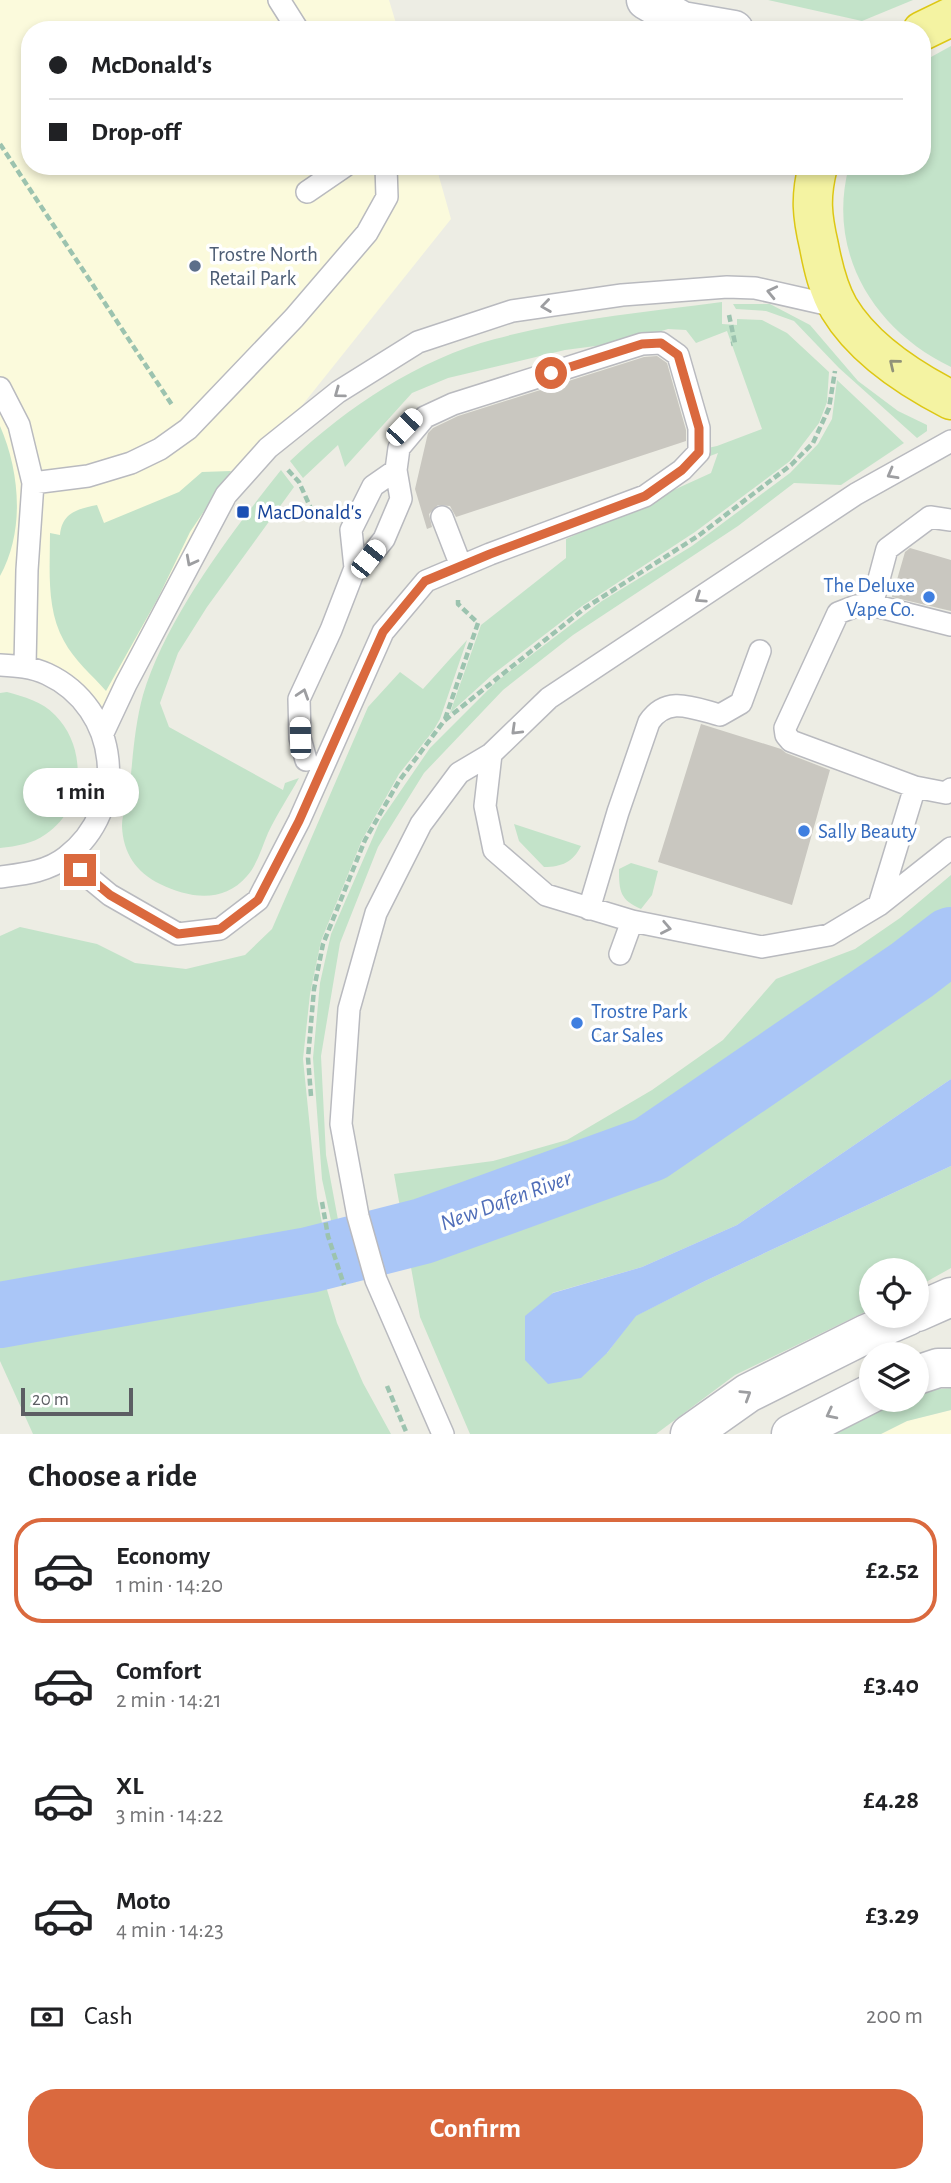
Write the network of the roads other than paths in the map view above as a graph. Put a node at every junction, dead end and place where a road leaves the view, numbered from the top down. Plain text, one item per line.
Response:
1 (279, 0) edge
2 (646, 0) edge
3 (951, 18) edge
4 (293, 21) edge
5 (680, 21) edge
6 (931, 27) edge
7 (332, 175) edge
8 (386, 175) edge
9 (810, 175) edge
10 (307, 192) dead end
11 (839, 307) junction
12 (551, 373) junction
13 (0, 388) edge
14 (951, 400) edge
15 (951, 441) edge
16 (387, 444) dead end
17 (396, 470) junction
18 (33, 483) junction
19 (442, 517) dead end
20 (951, 520) edge
21 (461, 566) junction
22 (355, 568) junction
23 (872, 605) junction
24 (951, 625) edge
25 (760, 651) dead end
26 (0, 665) edge
27 (25, 666) junction
28 (103, 733) junction
29 (491, 754) junction
30 (307, 761) junction
31 (915, 787) junction
32 (951, 789) edge
33 (951, 848) edge
34 (65, 858) junction
35 (0, 877) edge
36 (879, 905) junction
37 (589, 909) junction
38 (632, 921) junction
39 (620, 954) dead end
40 (951, 1297) edge
41 (929, 1307) edge
42 (880, 1328) edge
43 (951, 1368) edge
44 (929, 1371) edge
45 (859, 1400) edge
46 (443, 1434) edge
47 (690, 1434) edge
48 (791, 1434) edge

1 - 4 lane
2 - 5 street
3 - 6 highway
7 - 10 lane
8 - 18 lane
9 - 11 highway
14 -> 11 highway
11 -> 28 lane
12 - 16 lane
12 - 17 lane
12 - 21 lane
13 - 18 lane
15 -> 29 lane
17 - 22 lane
17 - 22 lane
18 - 27 lane
19 - 21 lane
20 - 23 lane
21 - 30 lane
30 -> 22 lane
23 - 24 lane
23 - 31 lane
25 - 37 lane
26 - 27 lane
27 - 28 lane
28 - 34 lane
29 - 37 lane
29 - 46 lane
30 - 34 lane
31 - 32 lane
31 - 36 lane
33 - 36 lane
34 - 35 lane
38 -> 36 lane
37 - 38 lane
38 - 39 lane
40 - 41 street
47 -> 42 street
43 - 44 street
45 -> 48 street

